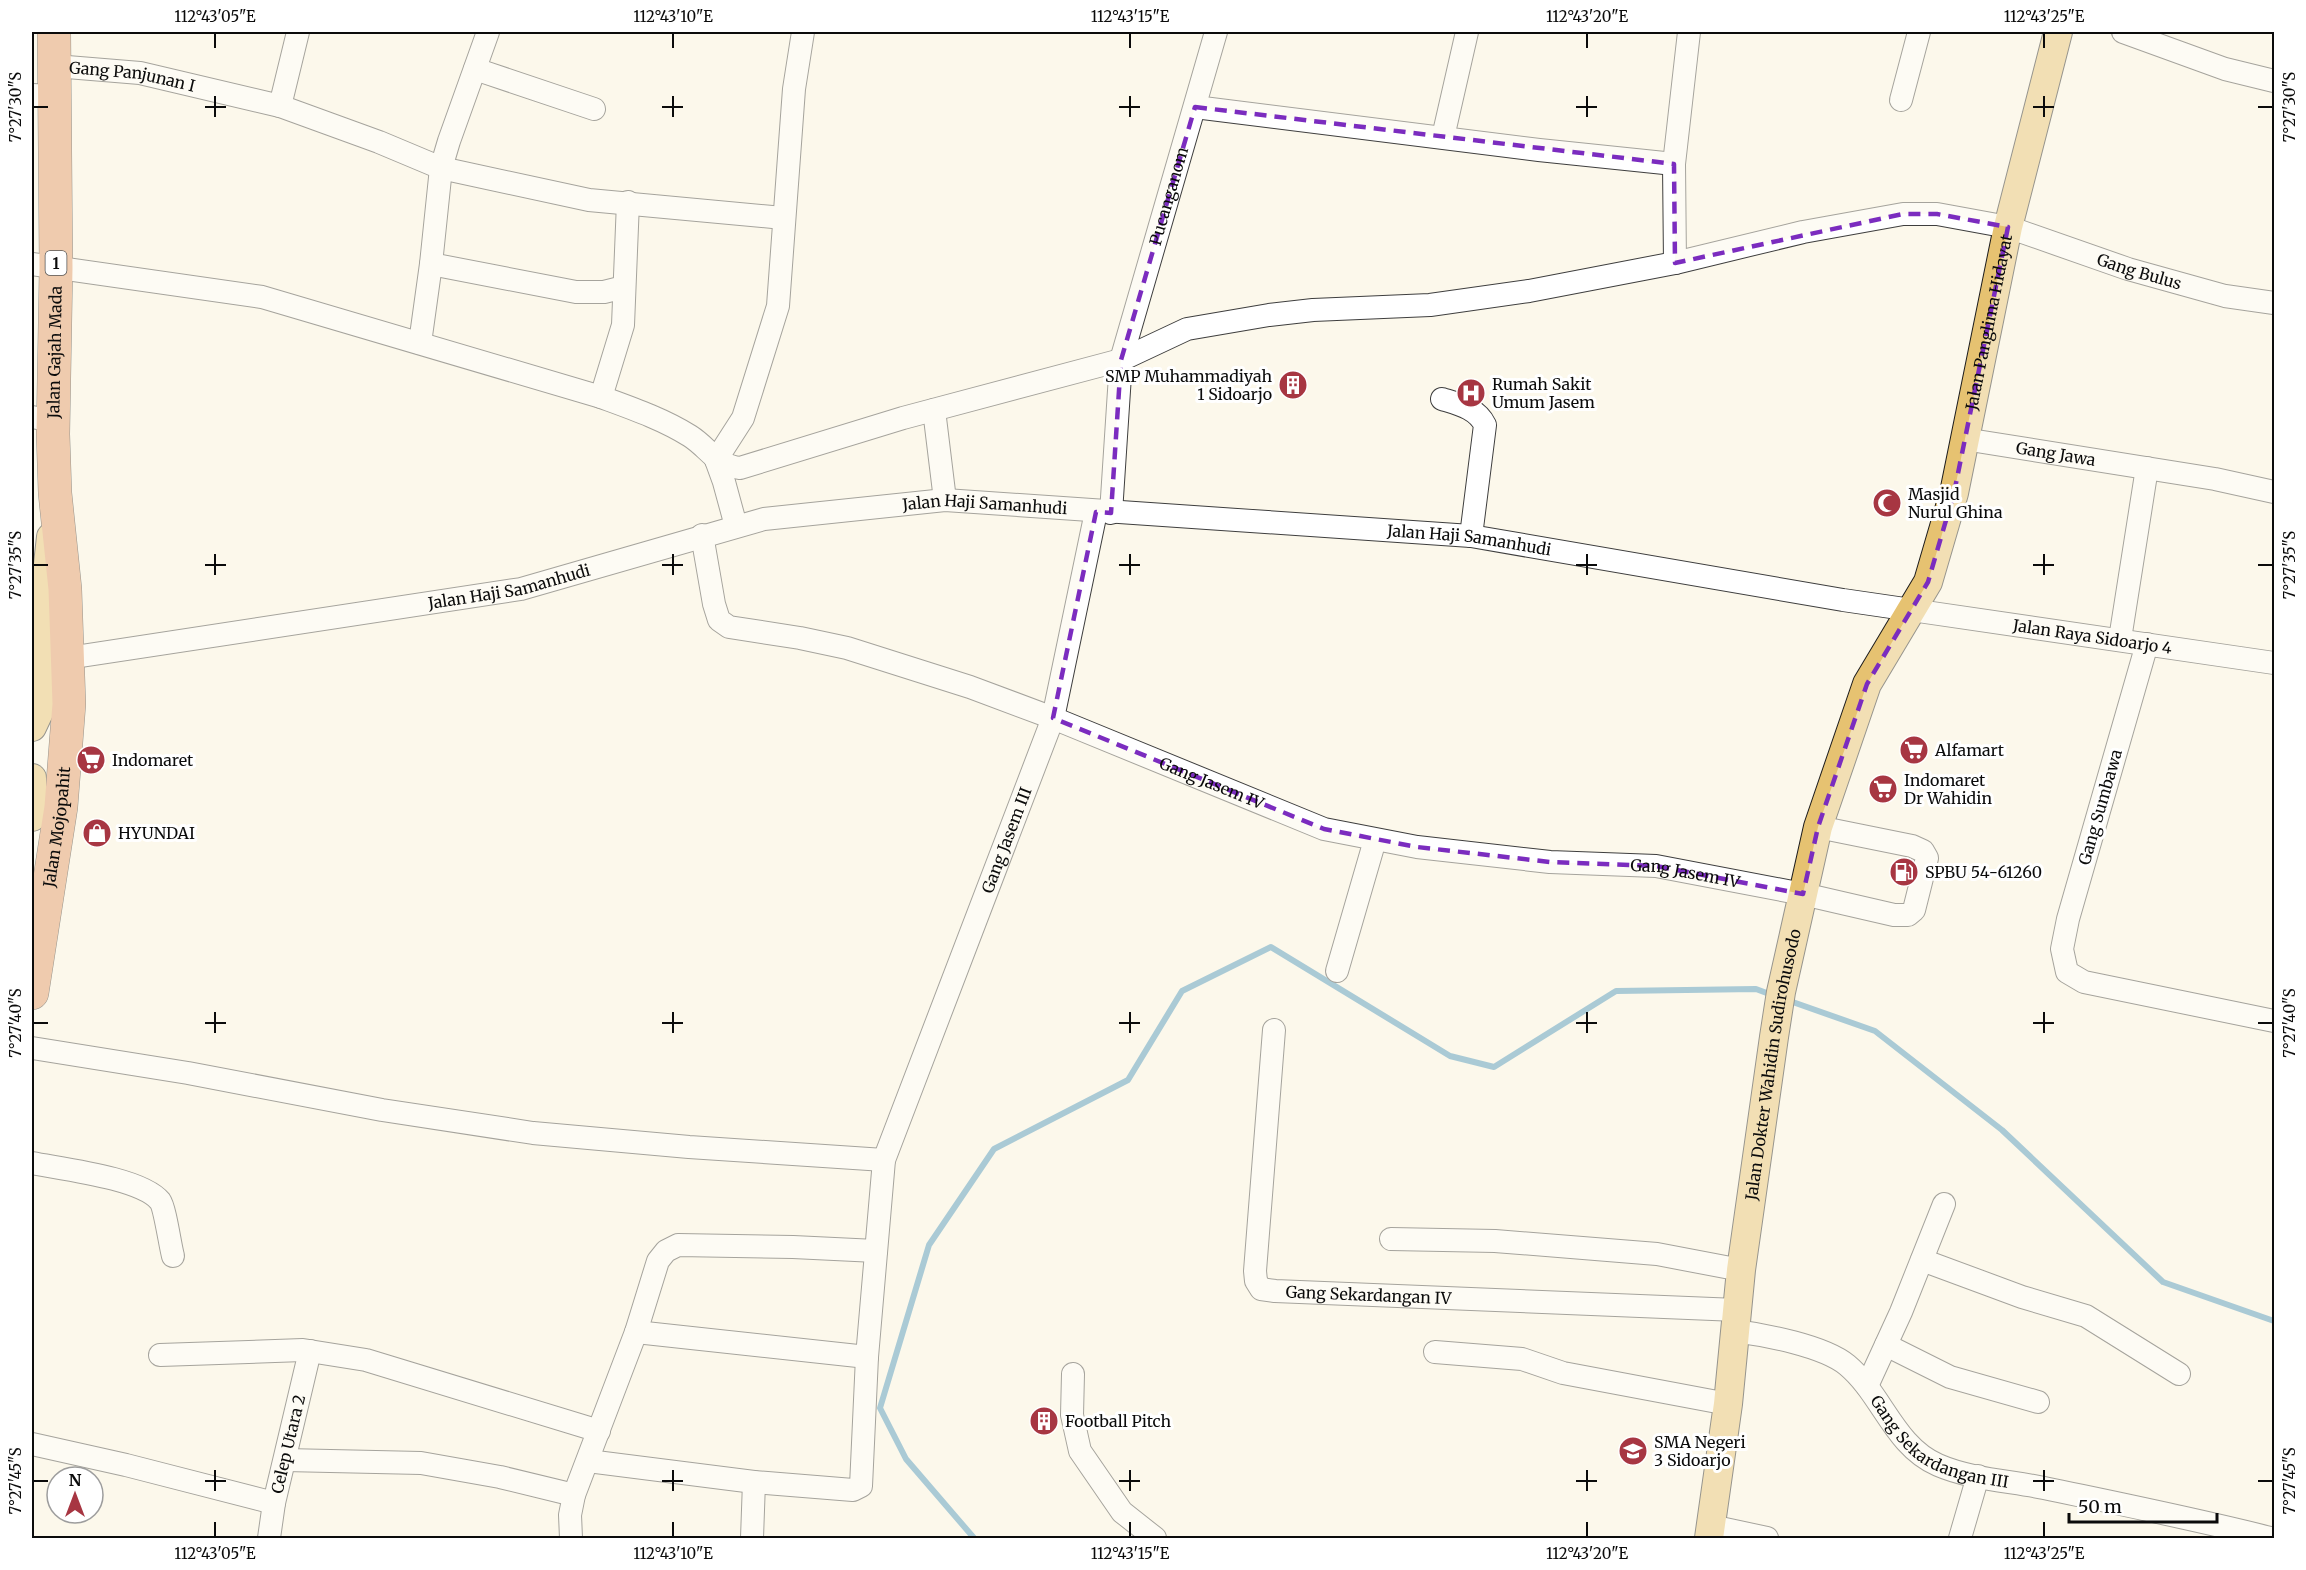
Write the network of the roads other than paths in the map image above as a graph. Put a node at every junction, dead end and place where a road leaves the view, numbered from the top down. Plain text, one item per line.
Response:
1 (54, 32) edge
2 (298, 32) edge
3 (488, 32) edge
4 (803, 32) edge
5 (1216, 32) edge
6 (1467, 32) edge
7 (1689, 32) edge
8 (1919, 32) edge
9 (2058, 32) edge
10 (2122, 32) edge
11 (475, 69) junction
12 (2274, 81) edge
13 (47, 86) edge
14 (1901, 100) dead end
15 (280, 106) junction
16 (1195, 107) junction
17 (594, 109) dead end
18 (1443, 137) junction
19 (1674, 164) junction
20 (441, 168) junction
21 (628, 202) junction
22 (783, 218) junction
23 (2008, 227) junction
24 (1675, 263) junction
25 (432, 264) junction
26 (44, 266) edge
27 (624, 287) junction
28 (2274, 303) edge
29 (420, 343) junction
30 (1121, 360) junction
31 (601, 397) junction
32 (1442, 399) dead end
33 (934, 410) junction
34 (42, 419) edge
35 (1965, 439) junction
36 (716, 460) junction
37 (2147, 468) junction
38 (2274, 492) edge
39 (55, 494) junction
40 (945, 500) junction
41 (1104, 512) junction
42 (736, 526) junction
43 (702, 535) junction
44 (1471, 536) junction
45 (40, 553) edge
46 (1911, 610) junction
47 (2120, 639) junction
48 (2147, 644) junction
49 (68, 658) junction
50 (2274, 663) edge
51 (1053, 718) junction
52 (32, 727) edge
53 (32, 778) edge
54 (32, 817) edge
55 (1818, 827) junction
56 (1375, 840) junction
57 (1803, 894) junction
58 (1337, 971) dead end
59 (32, 993) edge
60 (2274, 1021) edge
61 (1274, 1030) dead end
62 (32, 1048) edge
63 (884, 1160) junction
64 (32, 1163) edge
65 (1944, 1204) dead end
66 (1392, 1239) dead end
67 (876, 1251) junction
68 (173, 1256) dead end
69 (1922, 1260) junction
70 (1741, 1270) junction
71 (1736, 1320) junction
72 (636, 1332) junction
73 (1886, 1345) junction
74 (310, 1351) junction
75 (1435, 1352) dead end
76 (160, 1355) dead end
77 (867, 1357) junction
78 (1073, 1374) dead end
79 (2179, 1374) dead end
80 (1867, 1386) junction
81 (2038, 1402) dead end
82 (1728, 1404) junction
83 (599, 1431) junction
84 (32, 1444) edge
85 (285, 1460) junction
86 (588, 1461) junction
87 (1978, 1476) junction
88 (754, 1482) junction
89 (574, 1495) junction
90 (274, 1503) junction
91 (2197, 1529) edge
92 (1710, 1532) edge
93 (275, 1538) edge
94 (571, 1539) edge
95 (752, 1539) edge
96 (1155, 1539) edge
97 (1767, 1539) edge
98 (1960, 1539) edge
99 (2270, 1539) edge

1 - 13 highway, Jalan Gajah Mada / 1
2 - 15 street
3 - 11 street
4 - 22 street
5 - 16 street, Pucanganom
6 - 18 street
7 - 19 street
8 - 14 street
9 - 23 main road, Jalan Panglima Hidayat
10 - 12 street
11 - 17 street
11 - 20 street
13 - 15 street, Gang Panjunan I
13 - 26 highway, Jalan Gajah Mada / 1
15 - 20 street, Gang Panjunan I
16 - 18 street
16 - 30 street, Pucanganom
18 - 19 street
19 - 24 street
20 - 21 street, Gang Panjunan I
20 - 25 street
21 - 22 street, Gang Panjunan I
21 - 27 street
22 - 36 street
23 - 24 street, Gang Bulus
23 - 28 street, Gang Bulus
23 - 35 main road, Jalan Panglima Hidayat
24 - 30 street, Gang Bulus
25 - 27 street
25 - 29 street
26 - 29 street
26 - 34 highway, Jalan Gajah Mada / 1
27 - 31 street
29 - 31 street
30 - 33 street, Gang Bulus
30 - 41 street, Pucanganom
31 - 36 street
32 - 44 street
33 - 36 street, Gang Bulus
33 - 40 street
34 - 39 highway, Jalan Gajah Mada / 1
35 - 37 street, Gang Jawa
35 - 46 main road, Jalan Panglima Hidayat
36 - 42 street
37 - 38 street, Gang Jawa
37 - 47 street
39 - 45 main road, Jalan Gajah Mada
39 - 49 highway, Jalan Gajah Mada / 1
40 - 41 street, Jalan Haji Samanhudi
40 - 42 street, Jalan Haji Samanhudi
41 - 44 street, Jalan Haji Samanhudi
41 - 51 street, Gang Jasem III
42 - 43 street, Jalan Haji Samanhudi
43 - 49 street, Jalan Haji Samanhudi
43 - 51 street, Gang Jasem IV
44 - 46 street, Jalan Haji Samanhudi
45 - 52 main road, Jalan Gajah Mada
46 - 47 street, Jalan Raya Sidoarjo 4
46 - 55 main road, Jalan Dokter Wahidin Sudirohusodo
47 - 48 street, Jalan Raya Sidoarjo 4
48 - 50 street, Jalan Raya Sidoarjo 4
48 - 60 street, Gang Sumbawa
49 - 59 highway, Jalan Mojopahit / 1
51 - 56 street, Gang Jasem IV
51 - 63 street, Gang Jasem III
53 - 54 main road, Jalan Mojopahit
55 - 57 main road, Jalan Dokter Wahidin Sudirohusodo
55 - 57 street, Gang Jasem IV
56 - 57 street, Gang Jasem IV
56 - 58 street
57 - 70 main road, Jalan Dokter Wahidin Sudirohusodo
61 - 71 street, Gang Sekardangan IV
62 - 63 street
63 - 67 street, Gang Jasem III
64 - 68 street
65 - 69 street
66 - 70 street
67 - 72 street
67 - 77 street, Gang Jasem III
69 - 73 street
69 - 79 street
70 - 71 main road, Jalan Dokter Wahidin Sudirohusodo
71 - 80 street, Gang Sekardangan III
71 - 82 main road, Jalan Dokter Wahidin Sudirohusodo
72 - 77 street
72 - 83 street
73 - 80 street
73 - 81 street
74 - 76 street
74 - 83 street
74 - 85 street, Celep Utara 2
75 - 82 street
77 - 88 street, Gang Jasem III
78 - 96 street
80 - 87 street, Gang Sekardangan III
82 - 92 main road, Jalan Dokter Wahidin Sudirohusodo
83 - 86 street
84 - 90 street
85 - 89 street
85 - 90 street, Celep Utara 2
86 - 88 street
86 - 89 street
87 - 91 street, Gang Sekardangan III
87 - 98 street
88 - 95 street
89 - 94 street
90 - 93 street, Celep Utara 2
91 - 99 street, Gang Sekardangan III
92 - 97 street

